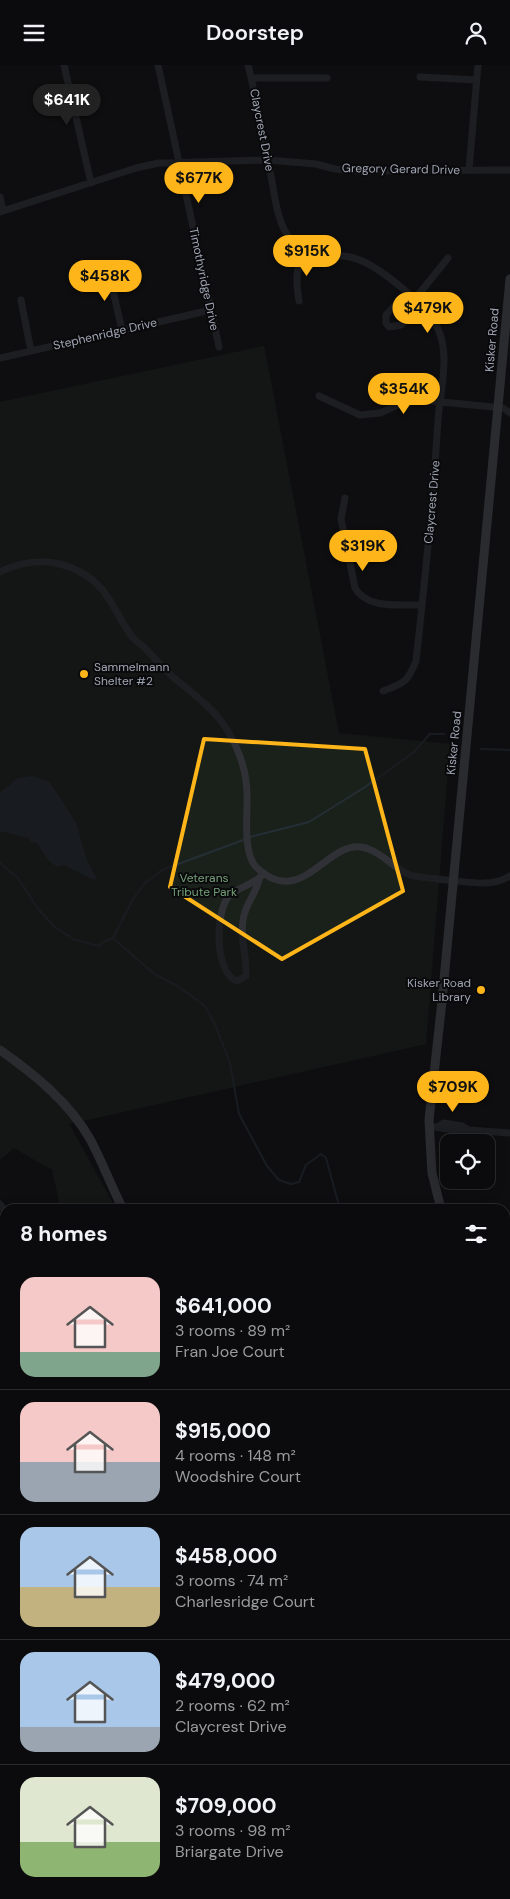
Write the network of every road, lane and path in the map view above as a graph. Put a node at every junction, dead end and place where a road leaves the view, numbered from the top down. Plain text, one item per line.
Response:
1 (64, 65) edge
2 (158, 65) edge
3 (248, 65) edge
4 (478, 65) edge
5 (420, 77) dead end
6 (251, 78) junction
7 (327, 78) dead end
8 (476, 80) junction
9 (268, 160) junction
10 (178, 161) junction
11 (469, 170) junction
12 (510, 170) edge
13 (90, 183) junction
14 (0, 197) edge
15 (2, 212) edge
16 (304, 251) junction
17 (448, 258) dead end
18 (108, 269) dead end
19 (510, 279) edge
20 (406, 293) junction
21 (21, 300) dead end
22 (299, 301) dead end
23 (416, 302) junction
24 (211, 310) junction
25 (122, 330) junction
26 (219, 347) dead end
27 (31, 351) junction
28 (0, 358) edge
29 (319, 396) dead end
30 (440, 401) junction
31 (509, 402) edge
32 (501, 407) junction
33 (510, 413) edge
34 (345, 499) dead end
35 (0, 572) edge
36 (422, 605) junction
37 (383, 691) dead end
38 (264, 873) junction
39 (510, 876) edge
40 (259, 880) junction
41 (453, 880) junction
42 (0, 1050) edge
43 (434, 1126) junction
44 (510, 1133) edge
45 (121, 1204) edge
46 (440, 1204) edge

1 - 13 street
2 - 10 street, Timothyridge Drive
3 - 6 street, Claycrest Drive
4 - 8 street
5 - 8 street
6 - 7 street
6 - 9 street, Claycrest Drive
8 - 11 street
9 - 10 street, Gregory Gerard Drive
9 - 11 street, Gregory Gerard Drive
9 - 16 street, Claycrest Drive
10 - 13 street, Gregory Gerard Drive
10 - 24 street, Timothyridge Drive
11 - 12 street, Gregory Gerard Drive
13 - 15 street, Gregory Gerard Drive
14 - 15 street
16 - 20 street, Claycrest Drive
16 - 22 street
17 - 23 street
18 - 25 street
19 - 32 main road, Kisker Road
20 - 23 street, Claycrest Drive
20 - 23 street
21 - 27 street
23 - 30 street, Claycrest Drive
24 - 25 street, Stephenridge Drive
24 - 26 street, Timothyridge Drive
25 - 27 street, Stephenridge Drive
27 - 28 street, Stephenridge Drive
29 - 30 street
30 - 32 street
30 - 36 street, Claycrest Drive
31 - 32 street
32 - 33 street
32 - 41 main road, Kisker Road
34 - 36 street
35 - 38 street
36 - 37 street, Claycrest Drive
38 - 40 street
38 - 41 street
39 - 41 street
40 - 40 street
41 - 43 main road, Kisker Road
42 - 45 main road
43 - 44 street
43 - 46 main road, Kisker Road

